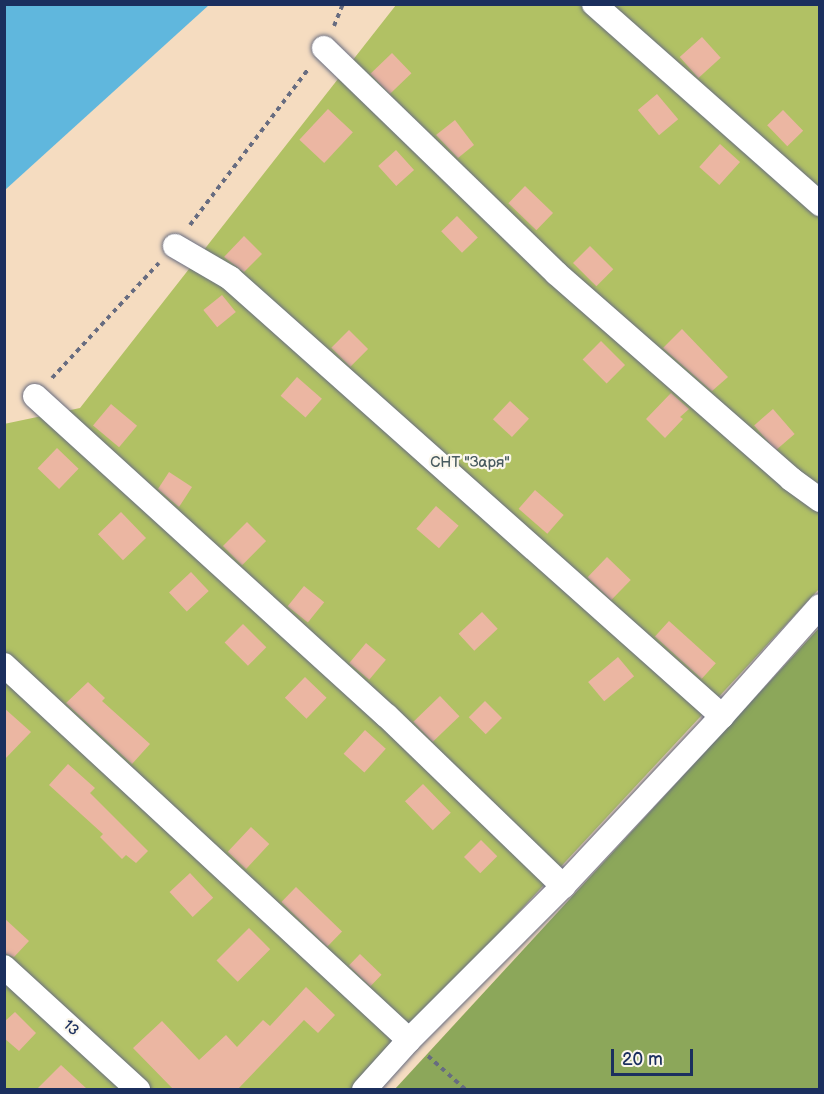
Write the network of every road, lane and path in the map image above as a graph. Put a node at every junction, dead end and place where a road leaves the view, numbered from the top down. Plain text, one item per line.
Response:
1 (344, 4) edge
2 (594, 4) edge
3 (324, 48) junction
4 (819, 204) edge
5 (175, 246) junction
6 (35, 396) joint
7 (819, 500) edge
8 (819, 606) edge
9 (4, 665) edge
10 (722, 716) junction
11 (563, 886) junction
12 (4, 967) edge
13 (409, 1040) junction
14 (138, 1089) edge
15 (364, 1089) edge
16 (466, 1089) edge

1 - 3 path
2 - 4 street
3 - 5 path
3 - 7 street
5 - 6 path
5 - 10 street
6 - 11 street
8 - 10 street
9 - 13 street
10 - 11 street
11 - 13 street
12 - 14 street, 13
13 - 15 street
13 - 16 path

